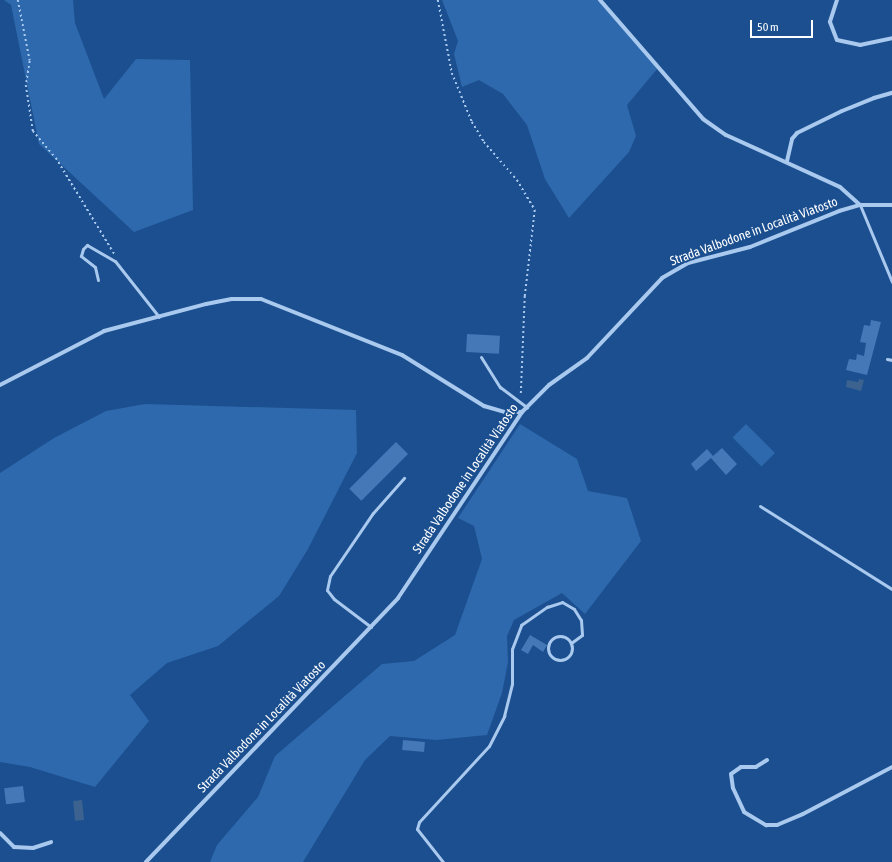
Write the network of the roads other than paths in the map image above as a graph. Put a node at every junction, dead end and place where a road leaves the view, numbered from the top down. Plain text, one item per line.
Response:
1 (600, 0) edge
2 (837, 0) edge
3 (892, 38) edge
4 (892, 93) edge
5 (787, 161) junction
6 (860, 205) junction
7 (892, 205) edge
8 (98, 280) dead end
9 (892, 282) edge
10 (159, 317) junction
11 (481, 357) dead end
12 (887, 360) dead end
13 (892, 360) edge
14 (0, 386) edge
15 (527, 407) junction
16 (522, 412) junction
17 (404, 478) dead end
18 (760, 506) dead end
19 (892, 589) edge
20 (371, 627) junction
21 (571, 643) junction
22 (767, 760) dead end
23 (892, 767) edge
24 (0, 833) edge
25 (51, 842) dead end
26 (146, 862) edge
27 (443, 862) edge

1 - 5 street
2 - 3 street
4 - 5 street
5 - 6 street
6 - 7 street, Strada Valbodone in Località Viatosto
6 - 9 lane
6 - 15 street, Strada Valbodone in Località Viatosto
8 - 10 lane
10 - 14 street
10 - 16 street
11 - 15 lane
12 - 13 lane
15 - 16 street, Strada Valbodone in Località Viatosto
16 - 20 street, Strada Valbodone in Località Viatosto
17 - 20 lane
18 - 19 lane
20 - 26 street, Strada Valbodone in Località Viatosto
21 - 21 lane
21 - 27 lane
22 - 23 street
24 - 25 street

